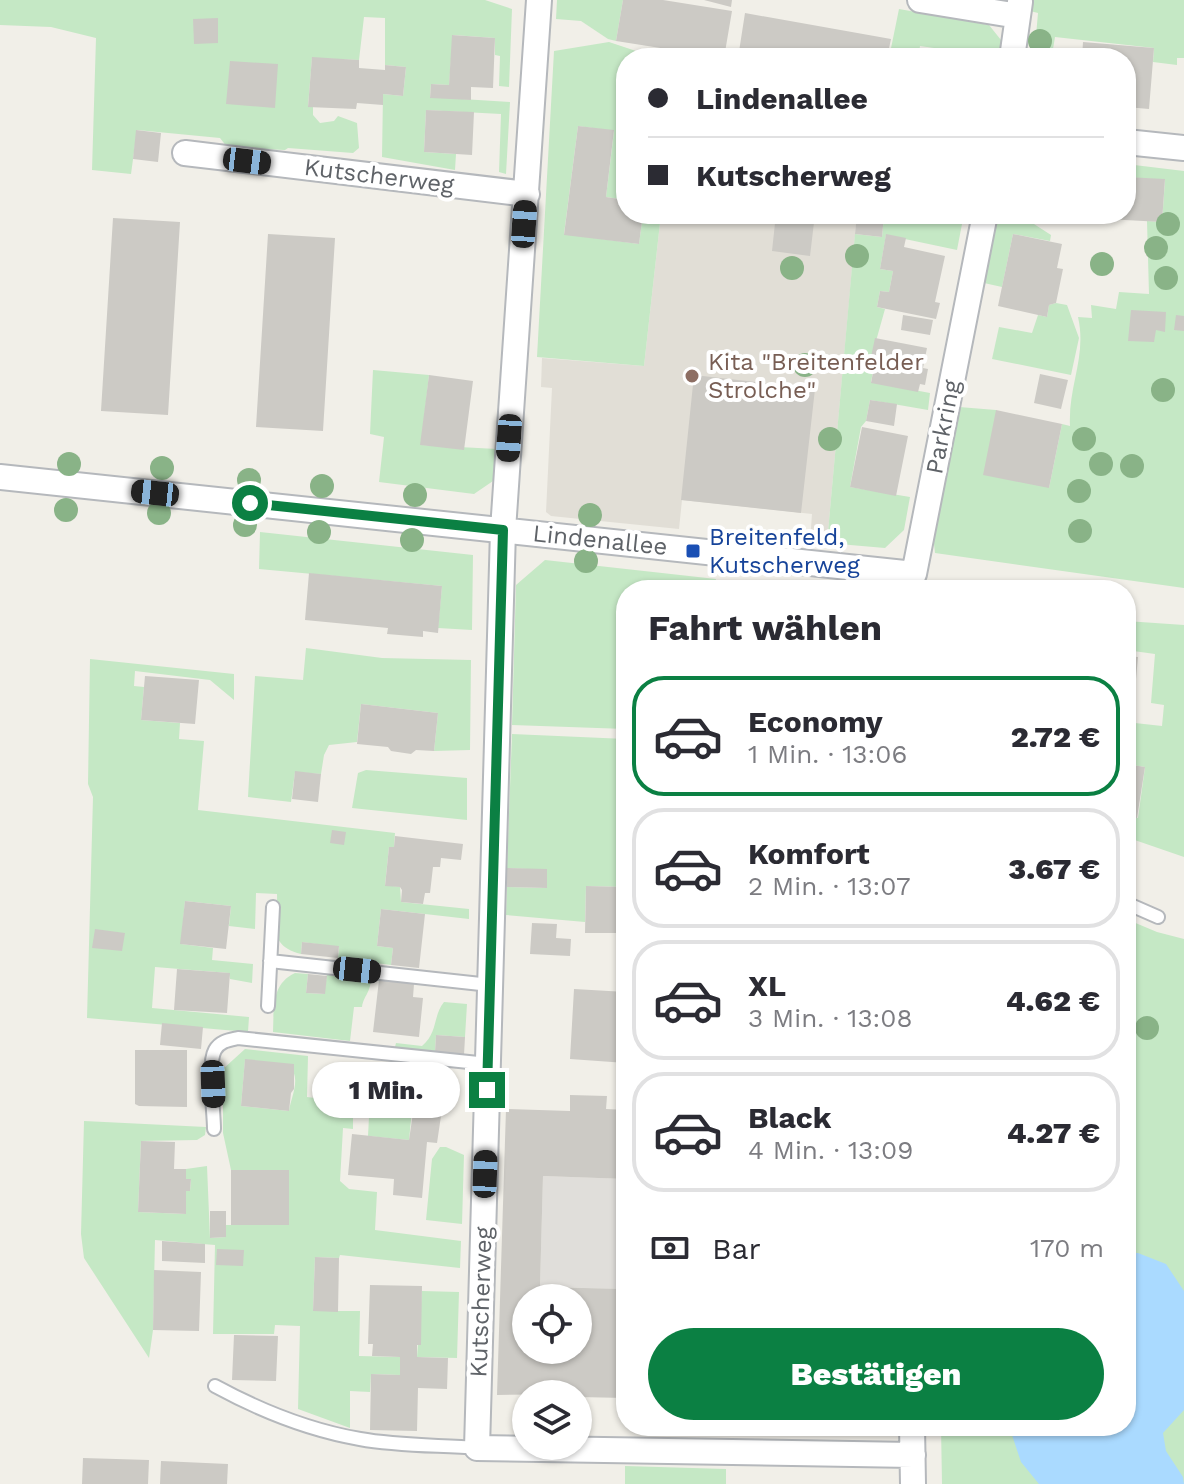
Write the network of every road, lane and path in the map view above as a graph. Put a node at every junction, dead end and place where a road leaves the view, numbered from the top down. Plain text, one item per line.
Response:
1 (539, 0) edge
2 (920, 0) edge
3 (1019, 8) edge
4 (1013, 48) edge
5 (1136, 143) edge
6 (1184, 148) edge
7 (185, 153) dead end
8 (527, 194) junction
9 (983, 224) edge
10 (0, 477) edge
11 (503, 530) junction
12 (867, 580) edge
13 (273, 907) dead end
14 (1136, 907) edge
15 (1158, 917) dead end
16 (270, 961) junction
17 (490, 985) junction
18 (268, 1006) dead end
19 (488, 1064) junction
20 (214, 1129) dead end
21 (215, 1386) dead end
22 (912, 1436) edge
23 (477, 1448) junction
24 (913, 1455) junction
25 (913, 1484) edge

1 - 8 street, Kutscherweg
2 - 3 street
3 - 4 street
5 - 6 street
7 - 8 street, Kutscherweg
8 - 11 street, Kutscherweg
9 - 12 street, Parkring
10 - 11 street, Lindenallee
11 - 12 street, Lindenallee
11 - 17 street, Kutscherweg
13 - 16 lane
14 - 15 lane
16 - 17 lane
16 - 18 lane
17 - 19 street, Kutscherweg
19 - 20 lane
19 - 23 street, Kutscherweg
21 - 23 lane
22 - 24 street
23 - 24 street
24 - 25 street

